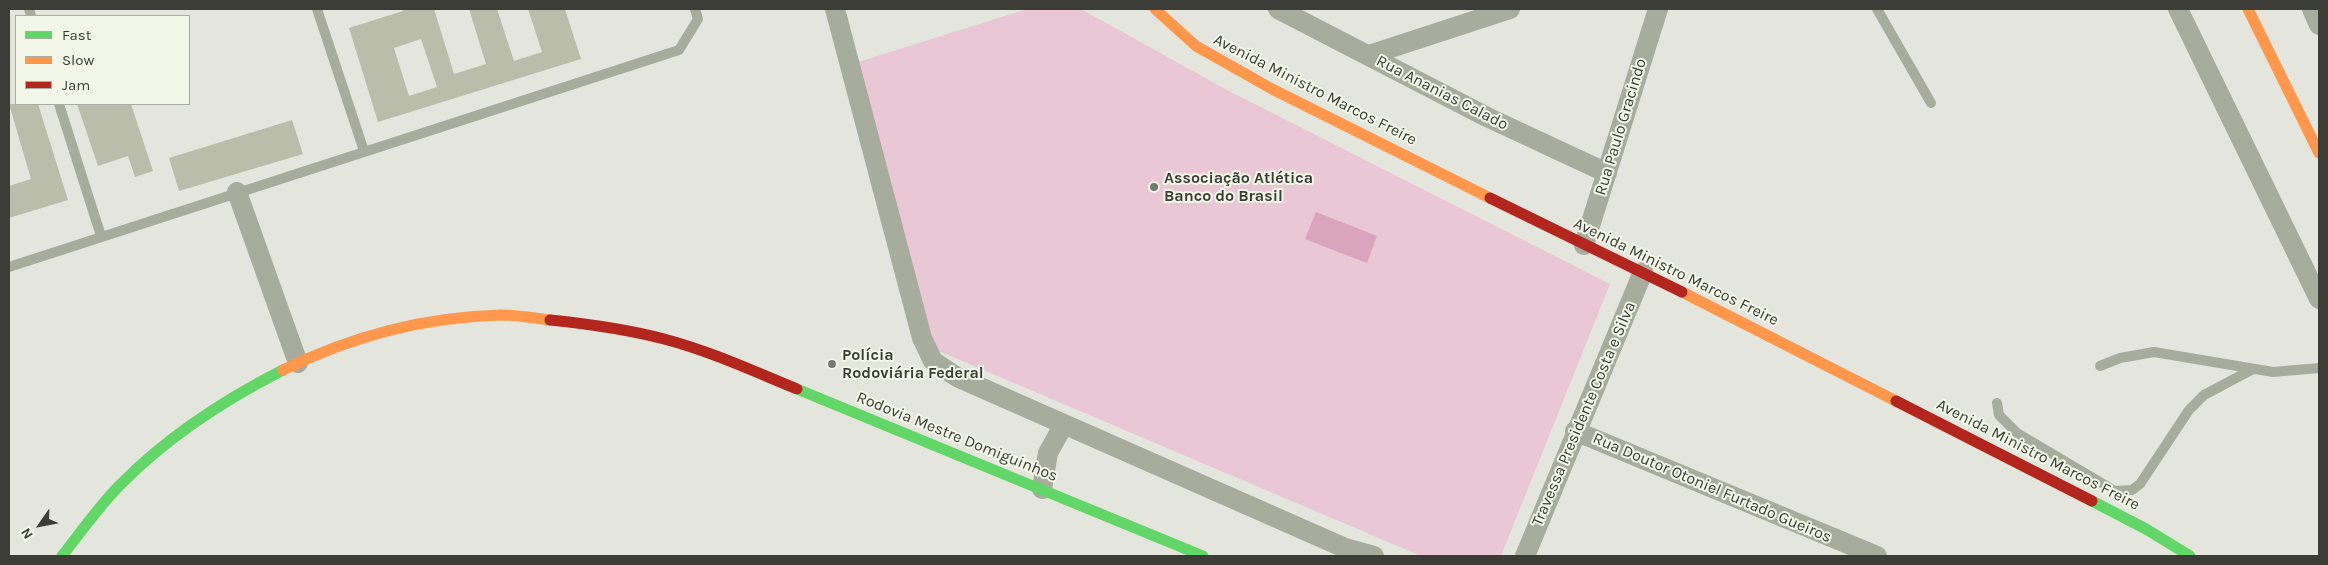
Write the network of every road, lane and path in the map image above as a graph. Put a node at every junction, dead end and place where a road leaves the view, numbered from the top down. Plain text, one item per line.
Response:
1 (317, 9) edge
2 (695, 9) edge
3 (835, 9) edge
4 (1155, 9) edge
5 (1278, 9) edge
6 (1510, 9) edge
7 (1658, 9) edge
8 (1877, 9) edge
9 (2178, 9) edge
10 (2248, 9) edge
11 (2312, 9) edge
12 (2319, 24) edge
13 (1369, 55) junction
14 (1931, 103) dead end
15 (59, 105) edge
16 (2318, 149) edge
17 (364, 151) junction
18 (1607, 173) junction
19 (237, 192) junction
20 (101, 236) junction
21 (1584, 245) junction
22 (9, 266) edge
23 (1643, 272) junction
24 (2319, 299) edge
25 (298, 363) junction
26 (2100, 366) dead end
27 (2253, 368) junction
28 (2319, 368) edge
29 (1997, 403) dead end
30 (1064, 424) junction
31 (1575, 431) junction
32 (1042, 489) junction
33 (62, 556) edge
34 (1203, 556) edge
35 (1374, 556) edge
36 (1525, 556) edge
37 (1878, 556) edge
38 (2190, 556) edge

1 - 17 lane
2 - 17 lane
3 - 30 street
4 - 21 main road, Avenida Ministro Marcos Freire
5 - 13 street, Rua Ananias Calado
6 - 13 street
7 - 18 street, Rua Paulo Gracindo
8 - 14 lane
9 - 24 street
10 - 16 main road
11 - 12 street
13 - 18 street, Rua Ananias Calado
15 - 20 lane
17 - 19 lane
18 - 21 street, Rua Paulo Gracindo
19 - 20 lane
19 - 25 street
20 - 22 lane
21 - 23 main road, Avenida Ministro Marcos Freire
23 - 31 street, Travessa Presidente Costa e Silva
23 - 38 main road, Avenida Ministro Marcos Freire
25 - 32 main road, Rodovia Mestre Domiguinhos
25 - 33 main road, Rodovia Mestre Domiguinhos
26 - 27 lane
27 - 28 lane
27 - 29 lane
30 - 32 street
30 - 35 street
31 - 36 street, Travessa Presidente Costa e Silva
31 - 37 street, Rua Doutor Otoniel Furtado Gueiros
32 - 34 main road, Rodovia Mestre Domiguinhos

